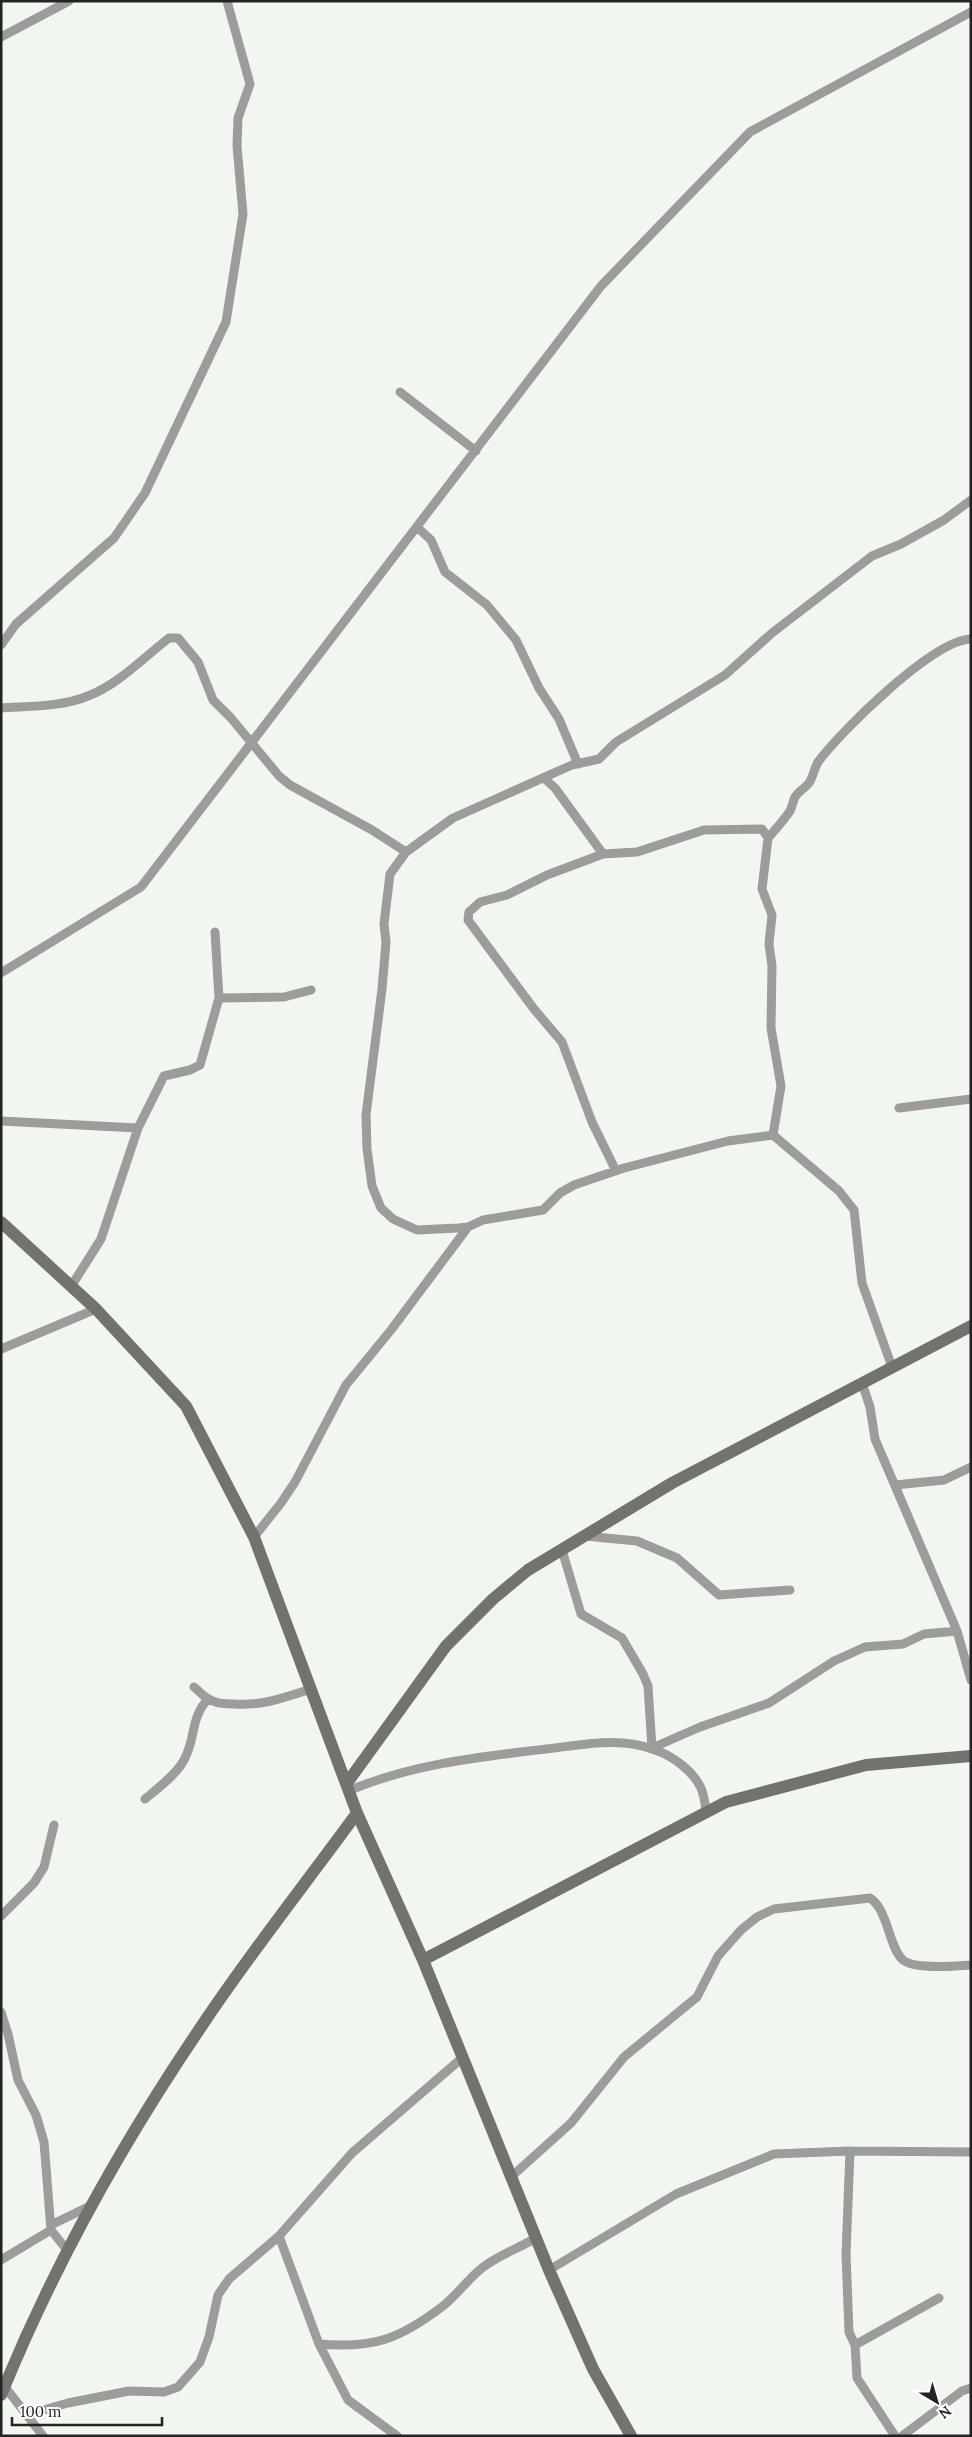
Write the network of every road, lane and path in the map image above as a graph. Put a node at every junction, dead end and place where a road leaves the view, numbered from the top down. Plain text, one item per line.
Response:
1 (69, 1) edge
2 (227, 1) edge
3 (971, 12) edge
4 (1, 38) edge
5 (400, 392) dead end
6 (476, 451) junction
7 (971, 500) edge
8 (418, 528) junction
9 (971, 639) edge
10 (1, 645) edge
11 (1, 708) edge
12 (253, 743) junction
13 (578, 764) junction
14 (544, 778) junction
15 (768, 838) junction
16 (406, 852) junction
17 (603, 854) junction
18 (215, 932) dead end
19 (1, 973) edge
20 (310, 990) dead end
21 (219, 998) junction
22 (971, 1099) edge
23 (899, 1108) dead end
24 (1, 1121) edge
25 (138, 1128) junction
26 (773, 1135) junction
27 (616, 1171) junction
28 (1, 1222) edge
29 (468, 1226) junction
30 (72, 1285) junction
31 (96, 1309) junction
32 (971, 1326) edge
33 (1, 1349) edge
34 (892, 1367) junction
35 (862, 1383) junction
36 (971, 1467) edge
37 (895, 1485) junction
38 (584, 1536) junction
39 (254, 1537) junction
40 (562, 1550) junction
41 (790, 1590) dead end
42 (957, 1631) junction
43 (971, 1680) edge
44 (194, 1686) dead end
45 (312, 1689) junction
46 (208, 1699) junction
47 (652, 1748) junction
48 (971, 1756) edge
49 (348, 1787) junction
50 (145, 1799) dead end
51 (706, 1810) junction
52 (357, 1813) junction
53 (54, 1825) dead end
54 (1, 1916) edge
55 (422, 1960) junction
56 (971, 1965) edge
57 (1, 2012) edge
58 (462, 2058) junction
59 (850, 2151) junction
60 (971, 2152) edge
61 (511, 2177) junction
62 (92, 2205) junction
63 (51, 2227) junction
64 (279, 2236) junction
65 (536, 2238) junction
66 (67, 2250) junction
67 (1, 2260) edge
68 (549, 2270) junction
69 (939, 2298) dead end
70 (319, 2344) junction
71 (855, 2345) junction
72 (971, 2388) edge
73 (3, 2391) edge
74 (26, 2415) junction
75 (43, 2436) edge
76 (397, 2436) edge
77 (631, 2436) edge
78 (895, 2436) edge
79 (902, 2436) edge

1 - 4 street
2 - 10 street
3 - 6 street
5 - 6 street
6 - 8 street
7 - 13 street
8 - 12 street
8 - 13 street
9 - 15 street
11 - 12 street
12 - 16 street
12 - 19 street
13 - 14 street
14 - 16 street
14 - 17 street
15 - 17 street
15 - 26 street
16 - 29 street
17 - 27 street
18 - 21 street
20 - 21 street
21 - 25 street
22 - 23 street
24 - 25 street
25 - 30 street
26 - 27 street
26 - 34 street
27 - 29 street
28 - 30 street
29 - 39 street
30 - 31 street
31 - 33 street
31 - 39 street
32 - 34 street
34 - 35 street
35 - 37 street
35 - 38 street
36 - 37 street
37 - 42 street
38 - 40 street
38 - 41 street
39 - 45 street
40 - 47 street
40 - 49 street
42 - 43 street
42 - 47 street
44 - 46 street
45 - 46 street
45 - 49 street
46 - 50 street
47 - 49 street
47 - 51 street
48 - 51 street
49 - 52 street
51 - 55 street
52 - 55 street
52 - 62 street
53 - 54 street
55 - 58 street
56 - 61 street
57 - 63 street
58 - 61 street
58 - 64 street
59 - 60 street
59 - 68 street
59 - 71 street
61 - 65 street
62 - 63 street
62 - 66 street
63 - 66 street
63 - 67 street
64 - 70 street
64 - 74 street
65 - 68 street
65 - 70 street
66 - 73 street
68 - 77 street
69 - 71 street
70 - 76 street
71 - 78 street
72 - 79 street
73 - 74 street
74 - 75 street

